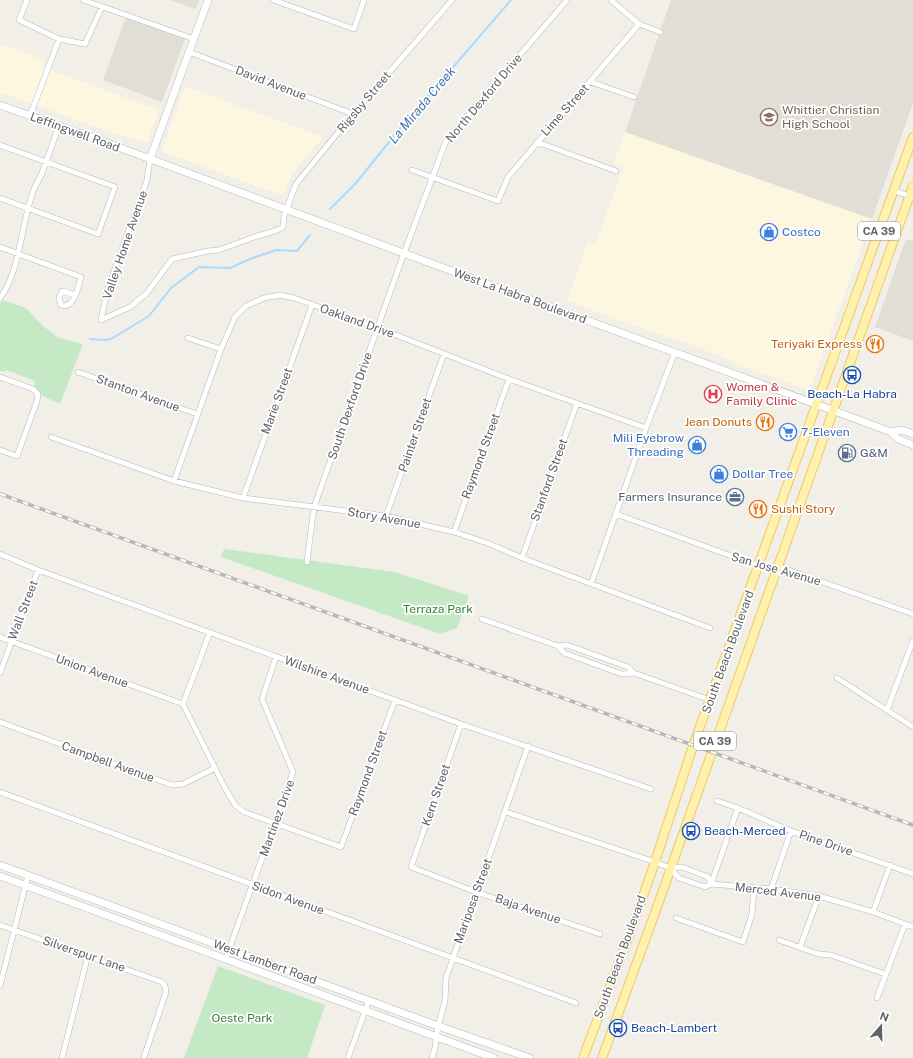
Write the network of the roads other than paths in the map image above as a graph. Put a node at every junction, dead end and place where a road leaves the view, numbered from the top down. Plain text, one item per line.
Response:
1 (27, 0) edge
2 (83, 0) edge
3 (208, 0) edge
4 (273, 0) edge
5 (364, 0) edge
6 (452, 0) edge
7 (567, 0) edge
8 (611, 0) edge
9 (287, 2) edge
10 (102, 7) junction
11 (639, 24) junction
12 (660, 32) dead end
13 (59, 39) junction
14 (194, 39) junction
15 (189, 52) junction
16 (590, 82) junction
17 (634, 97) dead end
18 (0, 105) edge
19 (353, 114) junction
20 (30, 116) junction
21 (59, 126) junction
22 (913, 137) edge
23 (537, 142) junction
24 (0, 145) edge
25 (150, 159) junction
26 (46, 162) junction
27 (412, 170) dead end
28 (616, 171) dead end
29 (431, 177) junction
30 (913, 186) edge
31 (893, 190) junction
32 (911, 196) edge
33 (0, 198) edge
34 (28, 208) junction
35 (286, 210) junction
36 (0, 247) edge
37 (404, 253) junction
38 (18, 254) junction
39 (75, 295) dead end
40 (0, 298) edge
41 (312, 305) junction
42 (378, 328) junction
43 (188, 338) dead end
44 (221, 349) junction
45 (674, 352) junction
46 (444, 354) junction
47 (78, 372) dead end
48 (0, 377) edge
49 (509, 379) junction
50 (577, 403) junction
51 (818, 405) junction
52 (833, 410) junction
53 (197, 414) junction
54 (646, 428) junction
55 (891, 432) junction
56 (913, 434) edge
57 (51, 437) dead end
58 (913, 445) edge
59 (0, 450) edge
60 (174, 481) junction
61 (243, 498) junction
62 (314, 507) junction
63 (616, 514) junction
64 (386, 516) junction
65 (454, 532) junction
66 (3, 555) edge
67 (522, 558) junction
68 (307, 562) dead end
69 (759, 566) junction
70 (777, 566) junction
71 (38, 570) junction
72 (591, 584) junction
73 (913, 614) edge
74 (482, 619) dead end
75 (710, 628) dead end
76 (210, 632) junction
77 (0, 638) edge
78 (913, 641) edge
79 (11, 642) junction
80 (558, 646) junction
81 (276, 657) junction
82 (0, 673) edge
83 (634, 673) junction
84 (837, 678) dead end
85 (395, 700) junction
86 (710, 700) junction
87 (183, 704) junction
88 (887, 710) junction
89 (0, 722) edge
90 (461, 724) junction
91 (913, 727) edge
92 (528, 746) junction
93 (215, 768) junction
94 (651, 789) dead end
95 (0, 792) edge
96 (717, 801) dead end
97 (738, 808) junction
98 (506, 812) junction
99 (275, 823) junction
100 (792, 830) junction
101 (655, 862) junction
102 (0, 865) edge
103 (890, 865) junction
104 (411, 867) joint
105 (670, 868) junction
106 (913, 874) edge
107 (28, 875) junction
108 (0, 876) edge
109 (711, 884) junction
110 (26, 885) junction
111 (252, 885) junction
112 (754, 888) junction
113 (771, 889) junction
114 (476, 892) junction
115 (819, 896) junction
116 (873, 912) junction
117 (676, 918) dead end
118 (904, 924) junction
119 (0, 925) edge
120 (913, 928) edge
121 (15, 930) junction
122 (600, 934) dead end
123 (779, 940) dead end
124 (800, 947) junction
125 (229, 949) junction
126 (88, 955) junction
127 (226, 958) junction
128 (452, 958) junction
129 (885, 974) junction
130 (0, 986) edge
131 (877, 998) dead end
132 (369, 1000) junction
133 (576, 1003) dead end
134 (365, 1010) junction
135 (438, 1026) junction
136 (437, 1037) junction
137 (144, 1057) dead end
138 (62, 1058) edge
139 (348, 1058) edge
140 (432, 1058) edge
141 (494, 1058) edge
142 (530, 1058) edge
143 (583, 1058) edge
144 (602, 1058) edge

1 - 13 street
2 - 10 street
3 - 14 main road, Valley Home Avenue
4 - 9 street
5 - 9 street
6 - 19 street, Rigsby Street
7 - 29 street, North Dexford Drive
8 - 11 street
10 - 13 street
10 - 14 street
11 - 12 street
11 - 16 street, Lime Street
13 - 20 street
14 - 15 main road, Valley Home Avenue
15 - 19 street, David Avenue
15 - 25 main road, Valley Home Avenue
16 - 17 street
16 - 23 street, Lime Street
18 - 20 main road, Leffingwell Road
19 - 35 street, Rigsby Street
20 - 21 main road, Leffingwell Road
21 - 25 main road, Leffingwell Road
21 - 26 street
22 - 31 main road, CA 39
23 - 28 street
23 - 29 street, Lime Street
24 - 26 street
25 - 35 main road, West La Habra Boulevard
25 - 35 street, Valley Home Avenue
26 - 34 street
26 - 34 street
27 - 29 street
29 - 37 street, North Dexford Drive
30 - 32 main road, CA 39
31 - 32 street
31 - 51 main road, CA 39
32 - 52 main road, CA 39
33 - 34 street
34 - 38 street
35 - 37 main road, West La Habra Boulevard
36 - 38 street
37 - 42 street, South Dexford Drive
37 - 45 main road, West La Habra Boulevard
38 - 39 street
38 - 40 street
41 - 42 street, Oakland Drive
41 - 44 street, Oakland Drive
41 - 61 street, Marie Street
42 - 46 street, Oakland Drive
42 - 62 street, South Dexford Drive
43 - 44 street
44 - 53 street, Oakland Drive
45 - 51 main road, West La Habra Boulevard
45 - 54 street
46 - 49 street, Oakland Drive
46 - 64 street, Painter Street
47 - 53 street, Stanton Avenue
48 - 59 street
49 - 50 street, Oakland Drive
49 - 65 street, Raymond Street
50 - 54 street, Oakland Drive
50 - 67 street, Stanford Street
51 - 52 main road, West La Habra Boulevard
51 - 69 main road, South Beach Boulevard / CA 39
52 - 55 main road, West La Habra Boulevard
52 - 70 main road, South Beach Boulevard / CA 39
53 - 60 street, Oakland Drive
54 - 63 street
55 - 56 main road, West La Habra Boulevard
55 - 58 main road, West La Habra Boulevard
57 - 60 street, Story Avenue
60 - 61 street, Story Avenue
61 - 62 street, Story Avenue
62 - 64 street, Story Avenue
62 - 68 street, South Dexford Drive
63 - 69 street, San Jose Avenue
63 - 72 street
64 - 65 street, Story Avenue
65 - 67 street, Story Avenue
66 - 71 street, Wilshire Avenue
67 - 72 street, Story Avenue
69 - 70 street, San Jose Avenue
69 - 86 main road, South Beach Boulevard / CA 39
70 - 73 street, San Jose Avenue
70 - 105 main road, South Beach Boulevard / CA 39
71 - 76 street, Wilshire Avenue
71 - 79 street, Wall Street
72 - 75 street, Story Avenue
74 - 80 street
76 - 81 street, Wilshire Avenue
76 - 87 street
77 - 79 street, Union Avenue
78 - 88 street
79 - 82 street, Wall Street
79 - 87 street, Union Avenue
80 - 83 street
80 - 83 street
81 - 85 street, Wilshire Avenue
81 - 99 street, Martinez Drive
83 - 86 street
84 - 88 street
85 - 90 street, Wilshire Avenue
85 - 99 street, Raymond Street
86 - 101 main road, South Beach Boulevard / CA 39
87 - 93 street
88 - 91 street
89 - 93 street, Campbell Avenue
90 - 92 street, Wilshire Avenue
90 - 104 street, Kern Street
92 - 94 street, Wilshire Avenue
92 - 98 street, Mariposa Street
93 - 99 street
95 - 111 street, Sidon Avenue
96 - 97 street, Pine Drive
97 - 100 street, Pine Drive
97 - 109 street
98 - 101 street, Merced Avenue
98 - 114 street, Mariposa Street
99 - 111 street, Martinez Drive
100 - 103 street, Pine Drive
100 - 113 street
101 - 105 street, Merced Avenue
101 - 143 main road, South Beach Boulevard / CA 39
102 - 107 main road, West Lambert Road
103 - 106 street, Pine Drive
103 - 116 street
104 - 114 street, Baja Avenue
105 - 109 street, Merced Avenue
105 - 109 street, Merced Avenue
105 - 144 main road, South Beach Boulevard / CA 39
107 - 110 street
107 - 125 main road, West Lambert Road
108 - 110 main road, West Lambert Road
109 - 112 street, Merced Avenue
110 - 121 street
110 - 127 main road, West Lambert Road
111 - 125 street, Martinez Drive
111 - 128 street, Sidon Avenue
112 - 113 street, Merced Avenue
112 - 117 street
113 - 115 street, Merced Avenue
114 - 122 street, Baja Avenue
114 - 128 street, Mariposa Street
115 - 116 street, Merced Avenue
115 - 124 street
116 - 118 street, Merced Avenue
118 - 120 street, Merced Avenue
118 - 129 street
119 - 121 street, Silverspur Lane
121 - 126 street, Silverspur Lane
121 - 130 street
123 - 124 street
124 - 129 street
125 - 127 street, Martinez Drive
125 - 132 main road, West Lambert Road
126 - 137 street, Silverspur Lane
126 - 138 street
127 - 134 main road, West Lambert Road
128 - 133 street, Sidon Avenue
128 - 135 street, Mariposa Street
129 - 131 street
132 - 134 street
132 - 135 main road, West Lambert Road
134 - 136 main road, West Lambert Road
134 - 139 street
135 - 136 street, Mariposa Street
135 - 142 main road, West Lambert Road
136 - 140 street, Mariposa Street
136 - 141 main road, West Lambert Road

